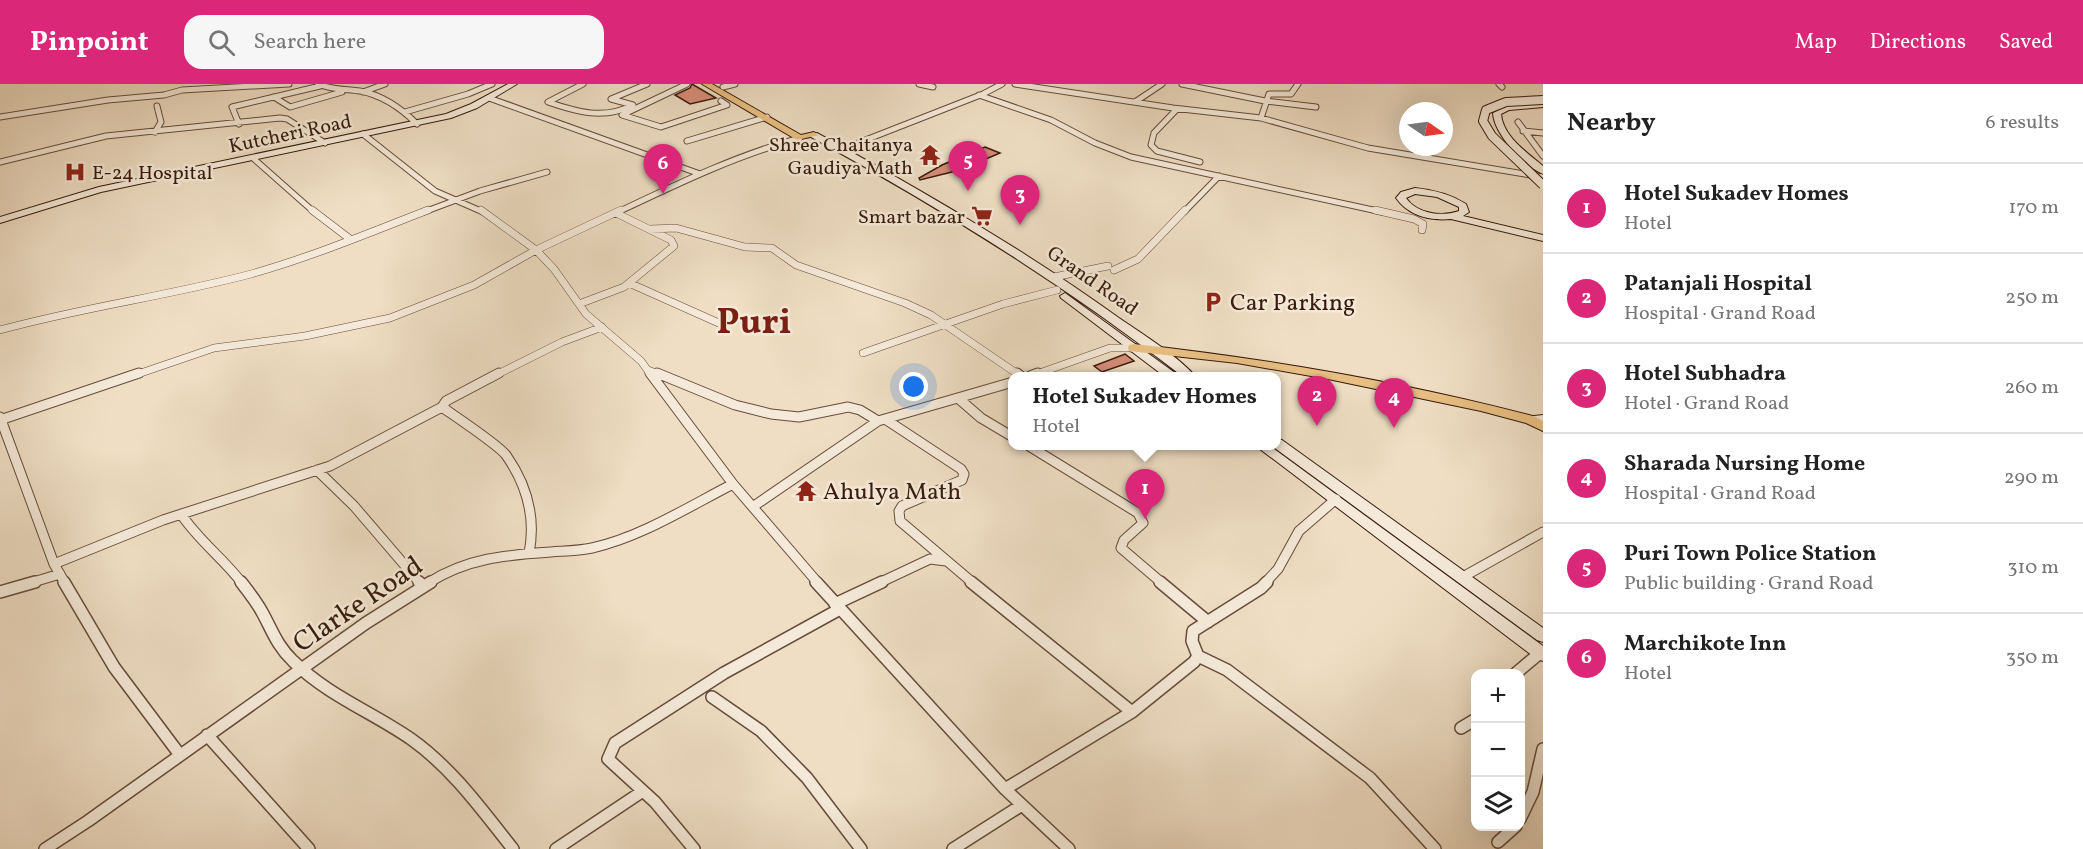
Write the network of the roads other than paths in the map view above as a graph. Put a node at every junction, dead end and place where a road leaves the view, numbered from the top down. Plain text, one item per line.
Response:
1 (289, 84) edge
2 (385, 84) edge
3 (492, 84) edge
4 (513, 84) edge
5 (583, 84) edge
6 (624, 84) edge
7 (647, 84) edge
8 (687, 84) edge
9 (706, 84) edge
10 (735, 84) edge
11 (919, 84) edge
12 (1002, 84) edge
13 (1015, 84) edge
14 (1162, 84) edge
15 (1182, 84) edge
16 (1298, 84) edge
17 (319, 85) edge
18 (720, 85) edge
19 (149, 86) dead end
20 (933, 87) dead end
21 (636, 88) junction
22 (344, 91) junction
23 (363, 92) junction
24 (979, 95) junction
25 (145, 97) junction
26 (274, 97) junction
27 (489, 98) junction
28 (1321, 98) dead end
29 (722, 101) dead end
30 (1265, 101) junction
31 (1135, 102) junction
32 (1543, 102) edge
33 (157, 106) dead end
34 (1177, 109) junction
35 (405, 112) junction
36 (0, 117) edge
37 (767, 117) junction
38 (1261, 118) junction
39 (1518, 122) dead end
40 (238, 124) junction
41 (417, 124) junction
42 (1523, 131) junction
43 (155, 132) junction
44 (1543, 133) edge
45 (363, 134) junction
46 (814, 135) junction
47 (800, 138) junction
48 (687, 141) dead end
49 (325, 143) junction
50 (840, 150) junction
51 (1543, 156) edge
52 (253, 158) junction
53 (0, 162) edge
54 (1200, 162) dead end
55 (1543, 171) edge
56 (547, 172) dead end
57 (700, 174) junction
58 (1219, 176) junction
59 (1543, 177) edge
60 (1543, 185) edge
61 (457, 201) junction
62 (1464, 212) junction
63 (616, 213) junction
64 (1452, 216) junction
65 (0, 220) edge
66 (650, 229) junction
67 (1422, 230) dead end
68 (1543, 230) edge
69 (1543, 238) edge
70 (350, 239) junction
71 (536, 250) junction
72 (1054, 277) junction
73 (629, 283) junction
74 (1057, 290) junction
75 (579, 304) junction
76 (721, 324) dead end
77 (948, 325) junction
78 (602, 327) junction
79 (0, 330) edge
80 (1134, 348) junction
81 (1157, 351) junction
82 (863, 353) dead end
83 (648, 370) junction
84 (1015, 372) edge
85 (1041, 372) edge
86 (1166, 372) edge
87 (1184, 372) edge
88 (1008, 383) edge
89 (958, 398) junction
90 (442, 407) junction
91 (1, 418) edge
92 (882, 420) junction
93 (1539, 422) edge
94 (1008, 434) edge
95 (3, 436) edge
96 (1281, 445) edge
97 (1036, 450) edge
98 (1268, 450) edge
99 (317, 470) junction
100 (733, 484) junction
101 (1336, 499) junction
102 (754, 506) junction
103 (181, 514) junction
104 (1543, 532) edge
105 (529, 553) junction
106 (947, 561) junction
107 (54, 564) junction
108 (60, 574) junction
109 (1461, 578) junction
110 (423, 586) junction
111 (0, 592) edge
112 (838, 607) junction
113 (1208, 622) junction
114 (1543, 636) edge
115 (1542, 654) edge
116 (1198, 656) junction
117 (302, 668) junction
118 (1522, 669) edge
119 (712, 697) dead end
120 (1132, 712) junction
121 (1471, 722) edge
122 (1461, 728) dead end
123 (207, 735) junction
124 (1543, 749) edge
125 (180, 755) junction
126 (1005, 789) junction
127 (643, 791) junction
128 (1022, 805) junction
129 (1525, 810) edge
130 (1510, 831) edge
131 (1498, 842) dead end
132 (45, 849) edge
133 (309, 849) edge
134 (513, 849) edge
135 (556, 849) edge
136 (694, 849) edge
137 (861, 849) edge
138 (953, 849) edge
139 (1069, 849) edge
140 (1435, 849) edge

1 - 25 street
2 - 23 street
3 - 35 street
4 - 27 main road, Kutcheri Road
5 - 21 street
6 - 21 street
7 - 21 street
8 - 29 street
9 - 37 main road, Grand Road
10 - 18 street
11 - 20 street
12 - 24 street
13 - 31 street
14 - 31 street
15 - 30 street
16 - 30 street
17 - 22 street
17 - 26 street
18 - 46 main road, Grand Road
19 - 25 street
22 - 23 street
22 - 26 street
23 - 35 street
24 - 50 street
24 - 58 street
25 - 36 street
26 - 40 street
27 - 41 main road, Kutcheri Road
27 - 57 street
28 - 30 street
30 - 38 street
31 - 34 street
32 - 55 main road
32 - 60 main road, bridge
33 - 43 street
34 - 38 street
34 - 54 street
35 - 41 street
37 - 47 main road, Grand Road
37 - 48 street
38 - 59 street
39 - 42 street
40 - 43 street
40 - 49 street
41 - 45 main road, Kutcheri Road
42 - 44 street
42 - 51 street
43 - 53 street
45 - 49 main road, Kutcheri Road
45 - 61 street
46 - 47 main road
46 - 50 main road, Grand Road
47 - 57 street
47 - 74 main road, Grand Road
49 - 52 main road, Kutcheri Road
50 - 72 main road, Grand Road
52 - 65 main road, Kutcheri Road
52 - 70 street
56 - 61 street
57 - 63 street
58 - 67 street
58 - 72 street
61 - 70 street
61 - 71 street
62 - 64 main road
62 - 64 main road
62 - 68 main road
63 - 66 street
63 - 71 street
64 - 69 main road
66 - 73 street
66 - 77 street
70 - 79 street
71 - 75 street
71 - 91 street
72 - 81 main road, Grand Road
73 - 75 street
73 - 76 street
74 - 77 street
74 - 80 main road, Grand Road
75 - 78 street
77 - 82 street
77 - 84 street
78 - 83 street
78 - 90 street
80 - 81 main road
80 - 85 street
80 - 86 main road, Grand Road
81 - 87 main road, Grand Road
81 - 93 main road
83 - 92 street
83 - 100 street
88 - 89 street
89 - 92 street
89 - 94 street
90 - 99 street
90 - 105 street
91 - 95 street
92 - 102 street
92 - 106 street
95 - 107 street
96 - 109 main road
97 - 113 street
98 - 101 main road
99 - 103 street
99 - 110 street
100 - 102 street
100 - 105 street, Clarke Road
101 - 113 street
101 - 115 main road
102 - 112 street
103 - 107 street
103 - 117 street
104 - 109 street
105 - 110 street, Clarke Road
106 - 112 street
106 - 120 street
107 - 108 street
108 - 111 street
108 - 125 street
109 - 114 main road
110 - 117 street, Clarke Road
112 - 126 street
112 - 127 street
113 - 116 street
115 - 118 street
116 - 120 street
116 - 140 street
117 - 123 street, Clarke Road
117 - 134 street
119 - 137 street
120 - 126 street
121 - 122 street
123 - 125 street, Clarke Road
123 - 133 street
124 - 129 street
125 - 132 street, Clarke Road
126 - 128 street
127 - 135 street
127 - 136 street
128 - 138 street
128 - 139 street
130 - 131 street

